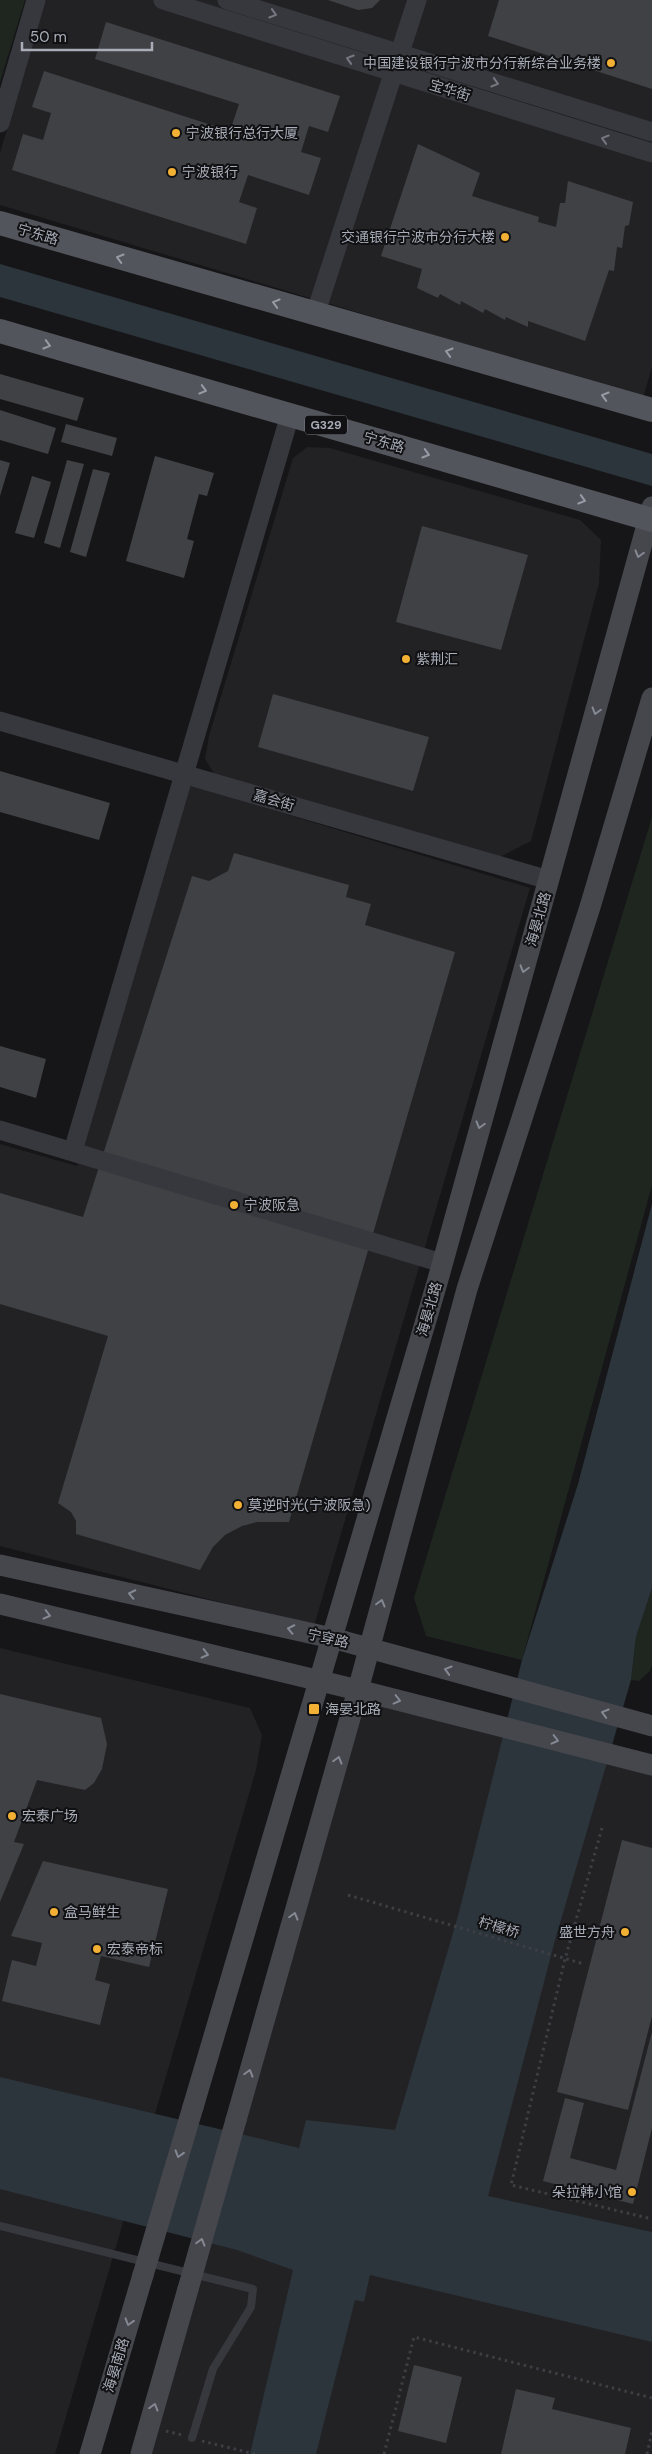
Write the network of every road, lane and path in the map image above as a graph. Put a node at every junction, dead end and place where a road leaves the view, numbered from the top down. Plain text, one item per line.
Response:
1 (36, 0) edge
2 (163, 0) edge
3 (227, 0) edge
4 (417, 0) edge
5 (399, 53) junction
6 (392, 72) junction
7 (0, 123) edge
8 (652, 132) edge
9 (652, 153) edge
10 (0, 223) edge
11 (315, 315) junction
12 (0, 331) edge
13 (652, 410) edge
14 (290, 415) junction
15 (651, 515) edge
16 (652, 698) edge
17 (0, 721) edge
18 (184, 774) junction
19 (549, 880) junction
20 (0, 1130) edge
21 (73, 1150) junction
22 (442, 1263) junction
23 (0, 1565) edge
24 (0, 1604) edge
25 (332, 1638) junction
26 (369, 1648) junction
27 (319, 1681) junction
28 (358, 1690) junction
29 (652, 1726) edge
30 (652, 1762) edge
31 (602, 1828) dead end
32 (348, 1895) dead end
33 (565, 1958) junction
34 (584, 1964) dead end
35 (193, 2107) joint
36 (652, 2220) edge
37 (0, 2226) edge
38 (652, 2398) edge
39 (652, 2431) edge
40 (192, 2438) dead end
41 (245, 2451) dead end
42 (90, 2454) edge
43 (141, 2454) edge
44 (255, 2454) edge
45 (384, 2454) edge
46 (647, 2454) edge

1 - 7 street
6 -> 2 street, 宝华街
3 -> 5 street, 宝华街
4 - 5 street
5 - 6 street
5 -> 8 street, 宝华街
9 -> 6 street, 宝华街
6 - 11 street
11 -> 10 main road, 宁东路
13 -> 11 main road, 宁东路
12 -> 14 main road, 宁东路 / G329
14 -> 15 main road, 宁东路 / G329
14 - 18 street
15 -> 19 main road, 海晏北路
26 -> 16 main road
17 - 18 street, 嘉会街
18 - 19 street, 嘉会街
18 - 21 street
19 -> 22 main road, 海晏北路
20 - 21 street
21 - 22 street
22 - 25 main road, 海晏北路
25 -> 23 main road, 宁穿路
24 -> 27 main road
25 - 26 main road, 宁穿路
25 - 27 main road, 海晏北路
26 - 28 main road
29 -> 26 main road, 宁穿路
27 - 28 main road
27 - 35 main road, 海晏北路
28 -> 30 main road
43 -> 28 main road, bridge
31 - 33 path
32 - 33 path, 柠檬桥
33 - 34 path, 柠檬桥
33 - 36 path
35 -> 42 main road, 海晏南路, bridge
37 - 40 lane
38 - 45 path
39 - 46 path
41 - 44 path

